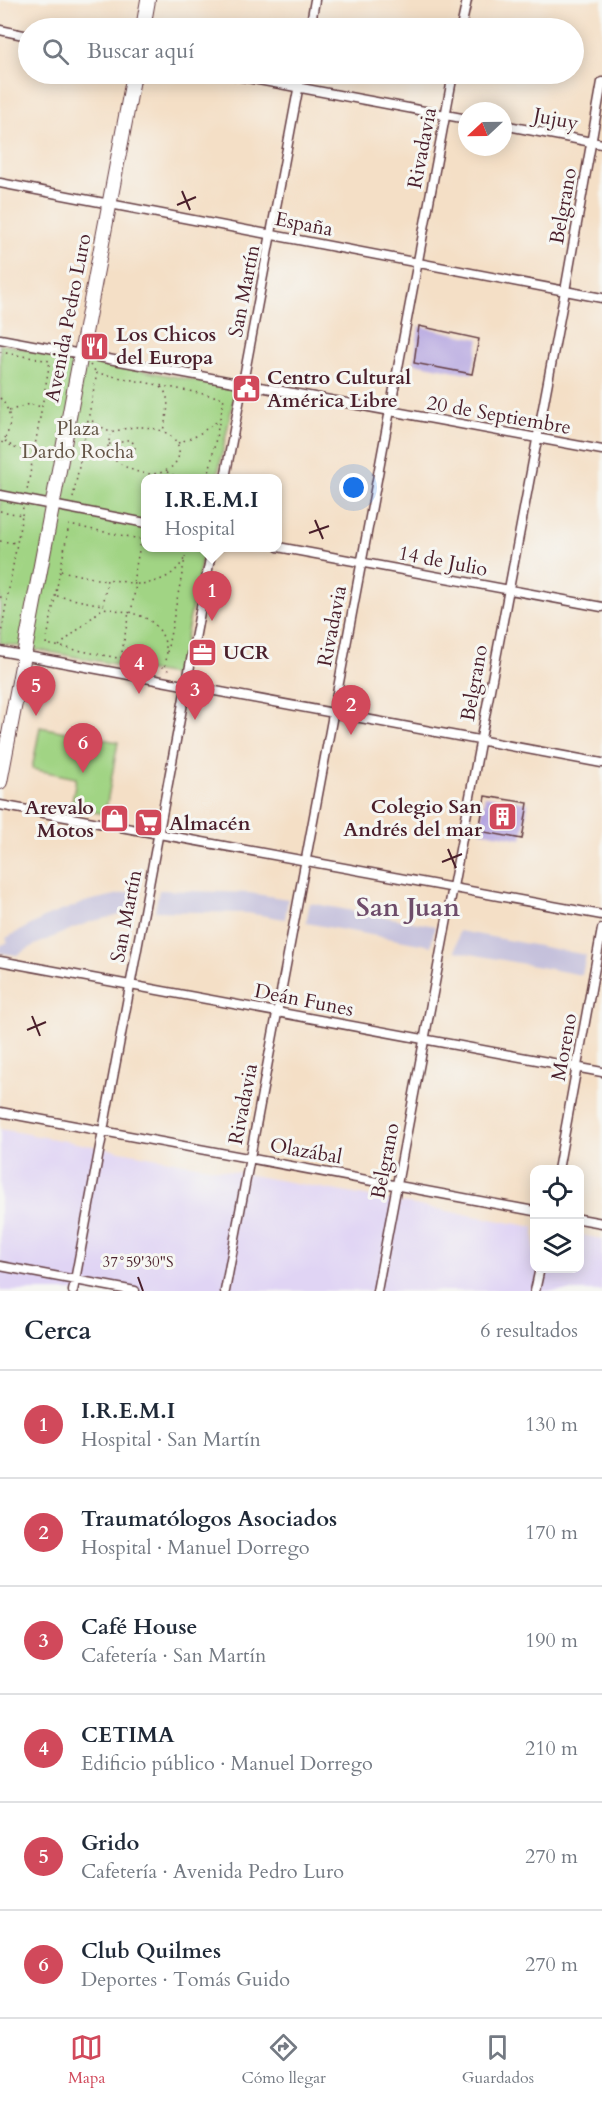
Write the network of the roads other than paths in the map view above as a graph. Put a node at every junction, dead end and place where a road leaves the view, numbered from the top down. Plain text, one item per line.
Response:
1 (148, 0) edge
2 (315, 0) edge
3 (467, 0) edge
4 (145, 18) edge
5 (312, 18) edge
6 (463, 18) edge
7 (0, 30) edge
8 (18, 34) edge
9 (602, 82) edge
10 (132, 84) edge
11 (282, 84) edge
12 (299, 84) edge
13 (451, 84) edge
14 (299, 87) junction
15 (445, 115) junction
16 (458, 117) edge
17 (512, 127) edge
18 (591, 142) junction
19 (602, 144) edge
20 (0, 183) edge
21 (110, 204) junction
22 (271, 234) junction
23 (417, 262) junction
24 (565, 291) junction
25 (602, 298) edge
26 (0, 339) edge
27 (81, 354) junction
28 (243, 384) junction
29 (389, 411) junction
30 (536, 438) junction
31 (602, 450) edge
32 (226, 474) edge
33 (0, 495) edge
34 (52, 505) junction
35 (141, 522) edge
36 (282, 548) edge
37 (211, 552) edge
38 (361, 563) junction
39 (507, 590) junction
40 (602, 607) edge
41 (0, 651) edge
42 (24, 656) junction
43 (186, 687) junction
44 (333, 714) junction
45 (480, 741) junction
46 (602, 762) edge
47 (0, 782) edge
48 (0, 805) edge
49 (159, 833) junction
50 (305, 860) junction
51 (453, 887) junction
52 (602, 915) edge
53 (602, 929) edge
54 (0, 961) edge
55 (130, 985) junction
56 (277, 1012) junction
57 (424, 1040) junction
58 (577, 1068) junction
59 (602, 1072) edge
60 (0, 1112) edge
61 (103, 1130) junction
62 (250, 1157) junction
63 (559, 1165) edge
64 (397, 1184) junction
65 (530, 1209) edge
66 (584, 1220) edge
67 (602, 1223) edge
68 (0, 1266) edge
69 (539, 1273) edge
70 (75, 1280) junction
71 (73, 1291) edge
72 (135, 1291) edge
73 (225, 1291) edge
74 (378, 1291) edge
75 (535, 1291) edge

1 - 4 main road
2 - 5 street
3 - 6 street
7 - 8 street
9 - 18 street, Belgrano
10 - 21 main road, Avenida Pedro Luro
11 - 14 street
12 - 14 street, San Martín
13 - 15 street, Rivadavia
14 - 15 street
14 - 22 street, San Martín
15 - 16 street
15 - 23 street, Rivadavia
17 - 18 street, Jujuy
18 - 19 street, Jujuy
18 - 24 street, Belgrano
20 - 21 street, España
21 - 22 street, España
21 - 27 main road, Avenida Pedro Luro
22 - 23 street, España
22 - 28 street, San Martín
23 - 24 street, España
23 - 29 street, Rivadavia
24 - 25 street, España
24 - 30 street, Belgrano
26 - 27 street, 20 de Septiembre
27 - 28 street, 20 de Septiembre
27 - 34 main road, Avenida Pedro Luro
28 - 29 street, 20 de Septiembre
28 - 32 street, San Martín
29 - 30 street, 20 de Septiembre
29 - 38 street, Rivadavia
30 - 31 street, 20 de Septiembre
30 - 39 street, Belgrano
33 - 34 street
34 - 35 street
34 - 42 main road, Avenida Pedro Luro
36 - 38 street, 14 de Julio
37 - 43 street, San Martín
38 - 39 street, 14 de Julio
38 - 44 street, Rivadavia
39 - 40 street, 14 de Julio
39 - 45 street, Belgrano
41 - 42 street
42 - 43 street
42 - 47 main road, Avenida Pedro Luro
43 - 44 street
43 - 49 street, San Martín
44 - 45 street
44 - 50 street, Rivadavia
45 - 46 street
45 - 51 street, Belgrano
48 - 49 street
49 - 50 street
49 - 55 street, San Martín
50 - 51 street
50 - 56 street, Rivadavia
51 - 52 street
51 - 57 street, Belgrano
53 - 58 street, Moreno
54 - 55 street, Deán Funes
55 - 56 street, Deán Funes
55 - 61 street, San Martín
56 - 57 street, Deán Funes
56 - 62 street, Rivadavia
57 - 58 street, Deán Funes
57 - 64 street, Belgrano
58 - 59 street, Deán Funes
58 - 63 street, Moreno
60 - 61 street, Olazábal
61 - 62 street, Olazábal
61 - 70 street, San Martín
62 - 64 street, Olazábal
62 - 73 street, Rivadavia
64 - 65 street, Olazábal
64 - 74 street, Belgrano
66 - 67 street
68 - 70 street
69 - 75 street
70 - 71 street, San Martín
70 - 72 street

